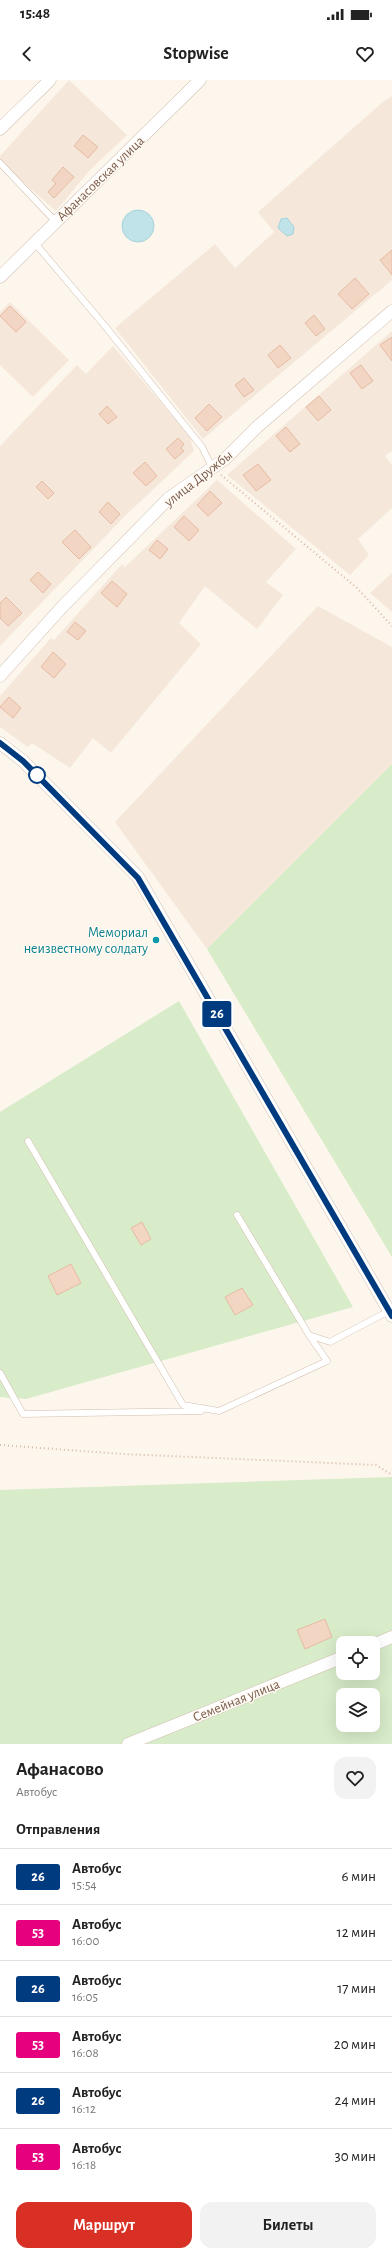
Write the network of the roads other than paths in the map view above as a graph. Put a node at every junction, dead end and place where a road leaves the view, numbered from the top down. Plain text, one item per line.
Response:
1 (50, 80) edge
2 (200, 80) edge
3 (0, 129) edge
4 (0, 163) edge
5 (55, 221) junction
6 (34, 242) junction
7 (0, 277) edge
8 (392, 311) edge
9 (212, 468) junction
10 (0, 676) edge
11 (0, 743) edge
12 (28, 1141) dead end
13 (237, 1215) dead end
14 (391, 1314) edge
15 (309, 1335) junction
16 (0, 1373) edge
17 (219, 1411) junction
18 (392, 1637) edge
19 (380, 1641) edge
20 (336, 1660) edge
21 (128, 1744) edge

1 - 3 street
2 - 5 street, Афанасовская улица
4 - 5 lane
5 - 6 street, Афанасовская улица
6 - 7 street, Афанасовская улица
6 - 9 lane
8 - 9 street, улица Дружбы
9 - 10 street, улица Дружбы
11 - 14 street
12 - 17 lane
13 - 15 lane
14 - 15 lane
15 - 17 lane
16 - 17 lane
18 - 19 street
20 - 21 street, Семейная улица

